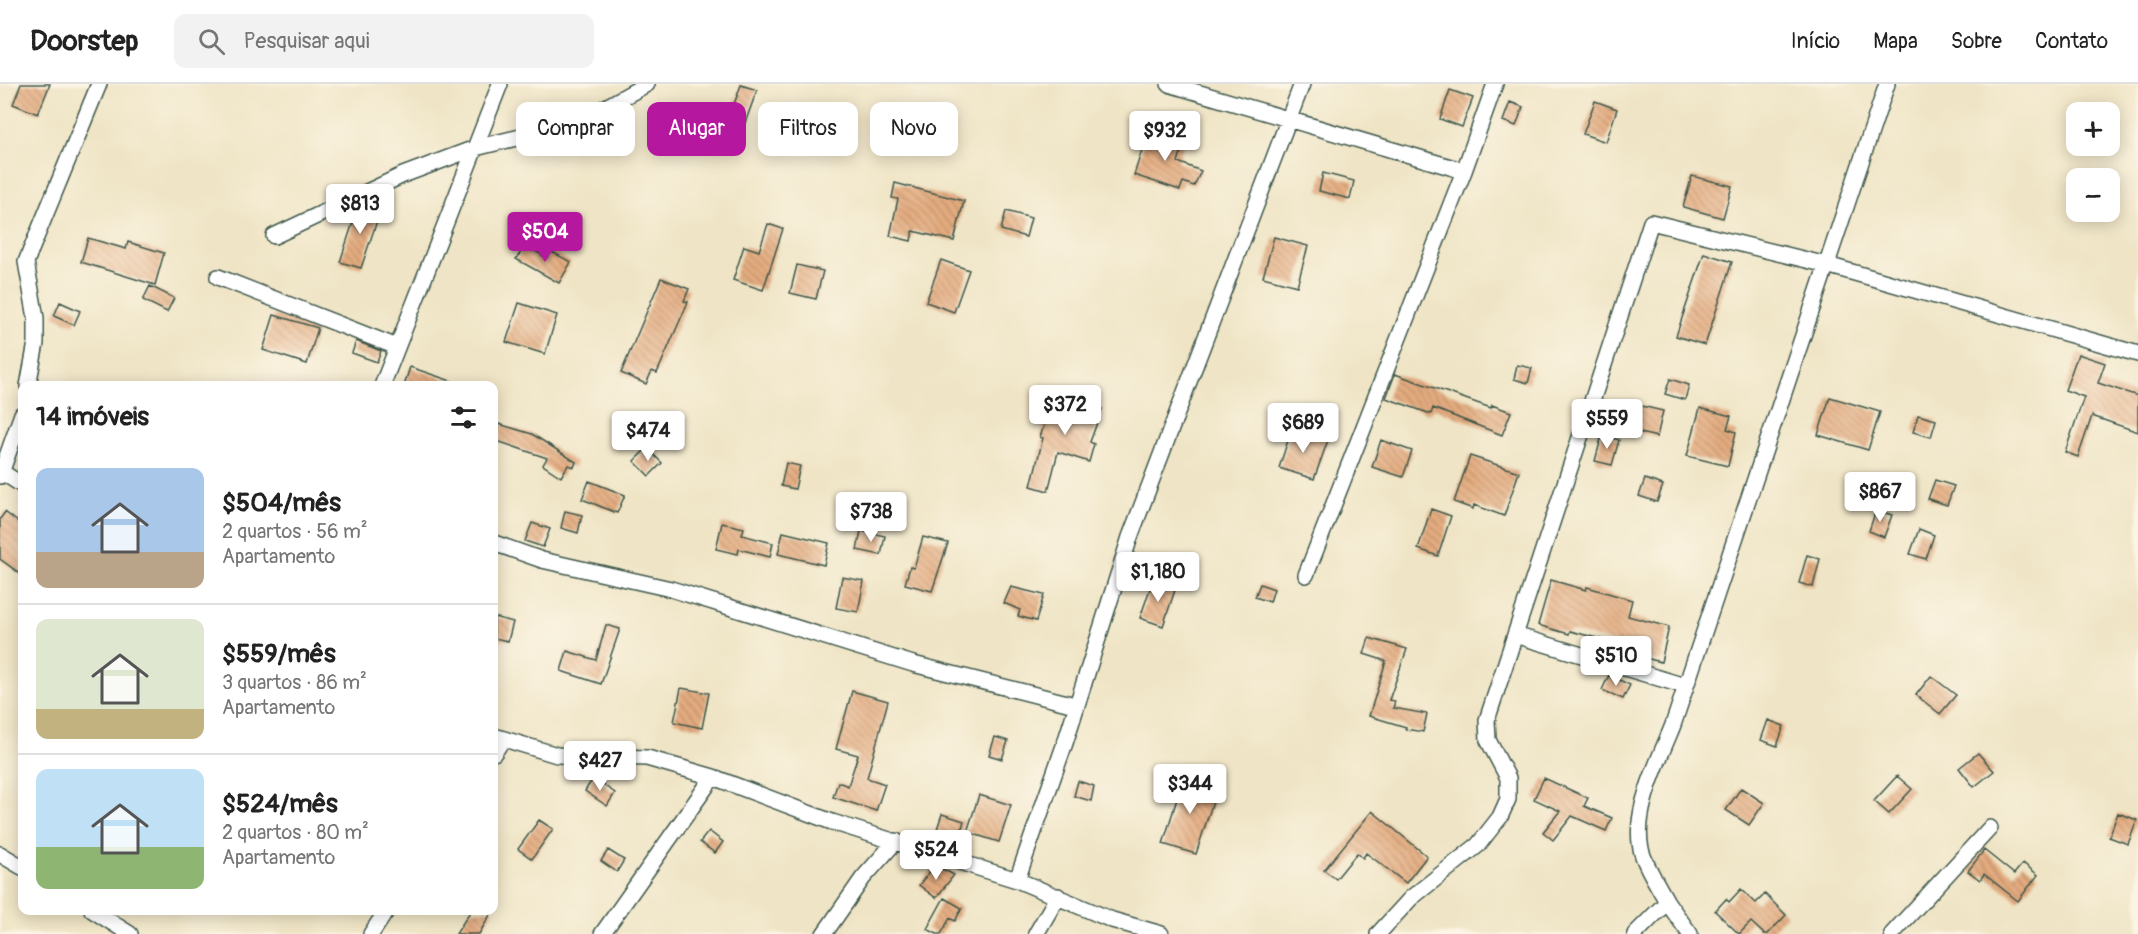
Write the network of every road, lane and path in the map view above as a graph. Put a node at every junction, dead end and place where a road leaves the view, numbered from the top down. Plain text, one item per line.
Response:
1 (99, 84) edge
2 (500, 84) edge
3 (647, 84) edge
4 (1169, 84) edge
5 (1302, 84) edge
6 (1495, 84) edge
7 (1887, 84) edge
8 (1288, 119) junction
9 (475, 148) junction
10 (1464, 171) junction
11 (274, 236) dead end
12 (1827, 265) junction
13 (218, 277) dead end
14 (397, 347) junction
15 (2138, 354) edge
16 (29, 381) edge
17 (384, 381) edge
18 (18, 425) edge
19 (1, 474) edge
20 (18, 483) edge
21 (498, 544) edge
22 (1306, 575) dead end
23 (1515, 635) junction
24 (1685, 686) junction
25 (1075, 705) junction
26 (498, 737) edge
27 (713, 777) junction
28 (1990, 828) dead end
29 (896, 841) junction
30 (0, 854) edge
31 (18, 865) edge
32 (1017, 880) junction
33 (1058, 896) junction
34 (1667, 902) junction
35 (100, 915) edge
36 (384, 915) edge
37 (130, 934) edge
38 (371, 934) edge
39 (602, 934) edge
40 (824, 934) edge
41 (1036, 934) edge
42 (1161, 934) edge
43 (1378, 934) edge
44 (1635, 934) edge
45 (1690, 934) edge
46 (1892, 934) edge

1 - 16 street
2 - 9 street
3 - 9 street
4 - 8 street
5 - 8 street
6 - 10 street
7 - 12 street
8 - 10 street
8 - 25 street
9 - 11 street
9 - 14 street
10 - 22 street
12 - 15 street
12 - 23 street
12 - 24 street
13 - 14 street
14 - 17 street
18 - 19 street
19 - 20 street
21 - 25 street
23 - 24 street
23 - 43 street
24 - 34 street
25 - 32 street
26 - 27 street
27 - 29 street
27 - 39 street
28 - 46 street
29 - 32 street
29 - 40 street
30 - 31 street
32 - 33 street
33 - 41 street
33 - 42 street
34 - 44 street
34 - 45 street
35 - 37 street
36 - 38 street

